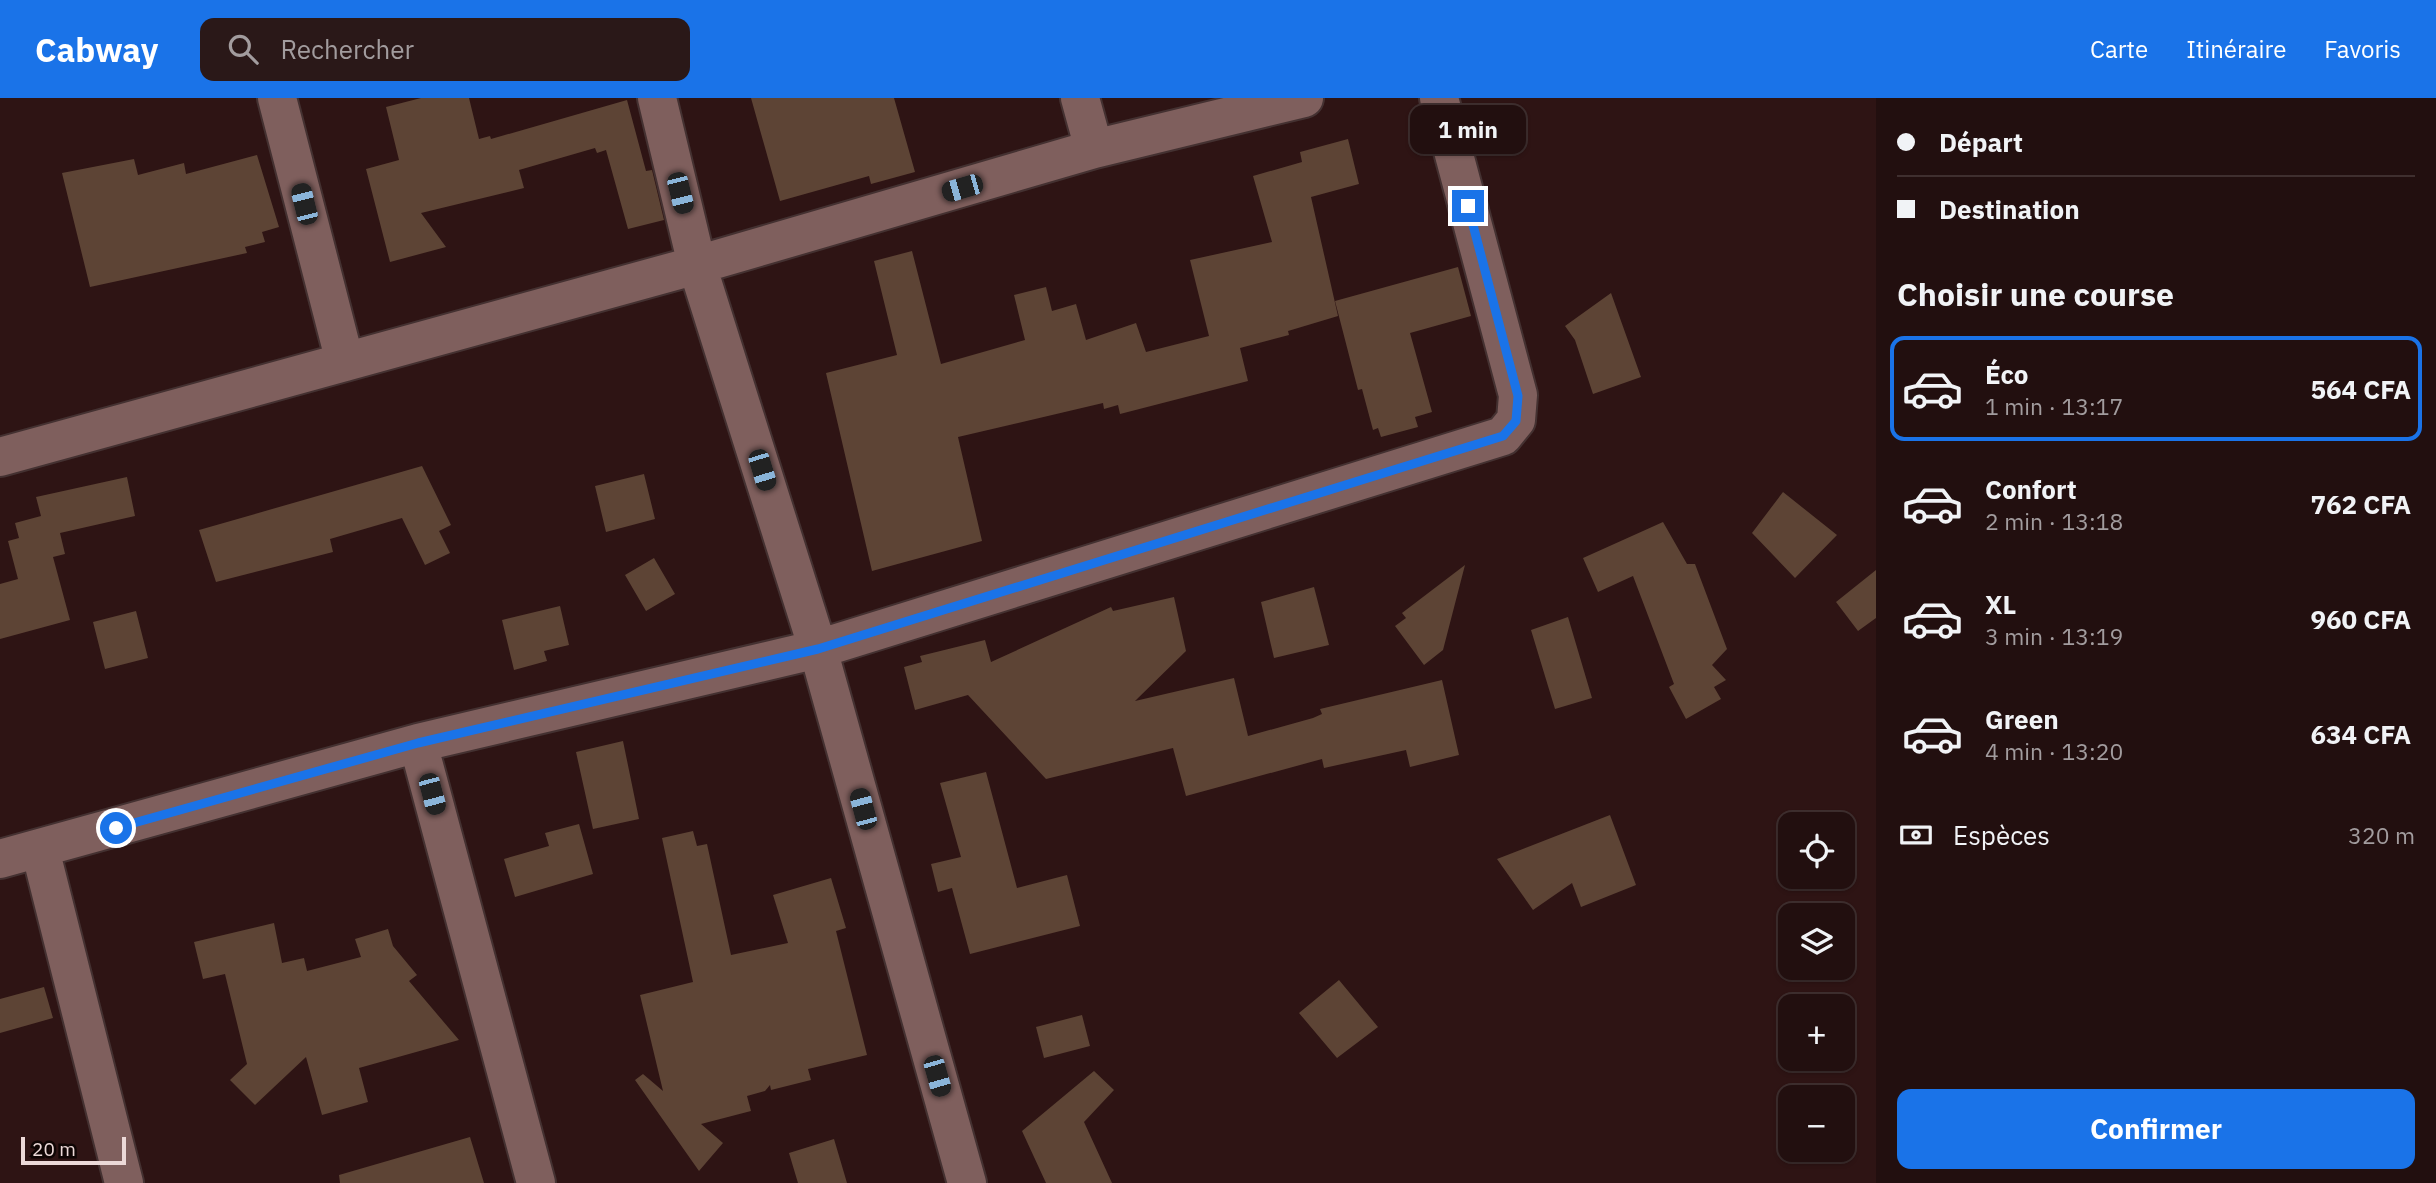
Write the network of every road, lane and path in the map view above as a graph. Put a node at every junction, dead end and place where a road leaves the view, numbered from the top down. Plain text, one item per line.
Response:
1 (277, 98) edge
2 (657, 98) edge
3 (1080, 98) edge
4 (1304, 98) edge
5 (1439, 98) edge
6 (1094, 149) junction
7 (697, 265) junction
8 (345, 362) junction
9 (0, 457) edge
10 (818, 649) junction
11 (418, 743) junction
12 (40, 849) junction
13 (0, 859) edge
14 (124, 1183) edge
15 (536, 1183) edge
16 (967, 1183) edge

1 - 8 street
2 - 7 street
3 - 6 street
4 - 6 street
5 - 10 street
6 - 7 street
7 - 8 street
7 - 10 street
8 - 9 street
10 - 11 street
10 - 16 street
11 - 12 street
11 - 15 street
12 - 13 street
12 - 14 street

